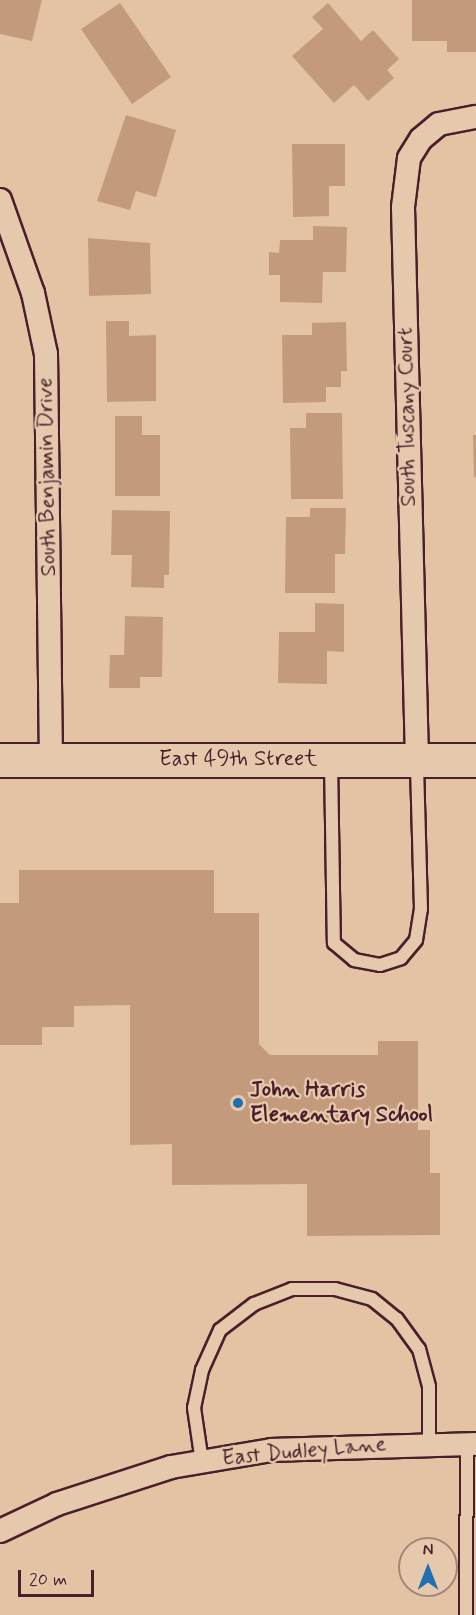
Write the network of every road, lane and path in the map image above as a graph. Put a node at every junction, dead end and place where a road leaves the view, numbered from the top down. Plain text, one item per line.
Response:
1 (476, 117) edge
2 (0, 200) edge
3 (0, 760) edge
4 (51, 760) junction
5 (331, 760) junction
6 (417, 760) junction
7 (476, 760) edge
8 (429, 1444) junction
9 (471, 1444) edge
10 (202, 1462) junction
11 (0, 1531) edge
12 (469, 1610) edge

1 - 6 street, South Tuscany Court
2 - 4 street, South Benjamin Drive
3 - 4 street, East 49th Street
4 - 5 street, East 49th Street
5 - 6 street, East 49th Street
5 - 6 lane
6 - 7 street, East 49th Street
8 - 9 street, East Dudley Lane
8 - 10 street, East Dudley Lane
8 - 10 lane
9 - 12 lane
10 - 11 street, East Dudley Lane

